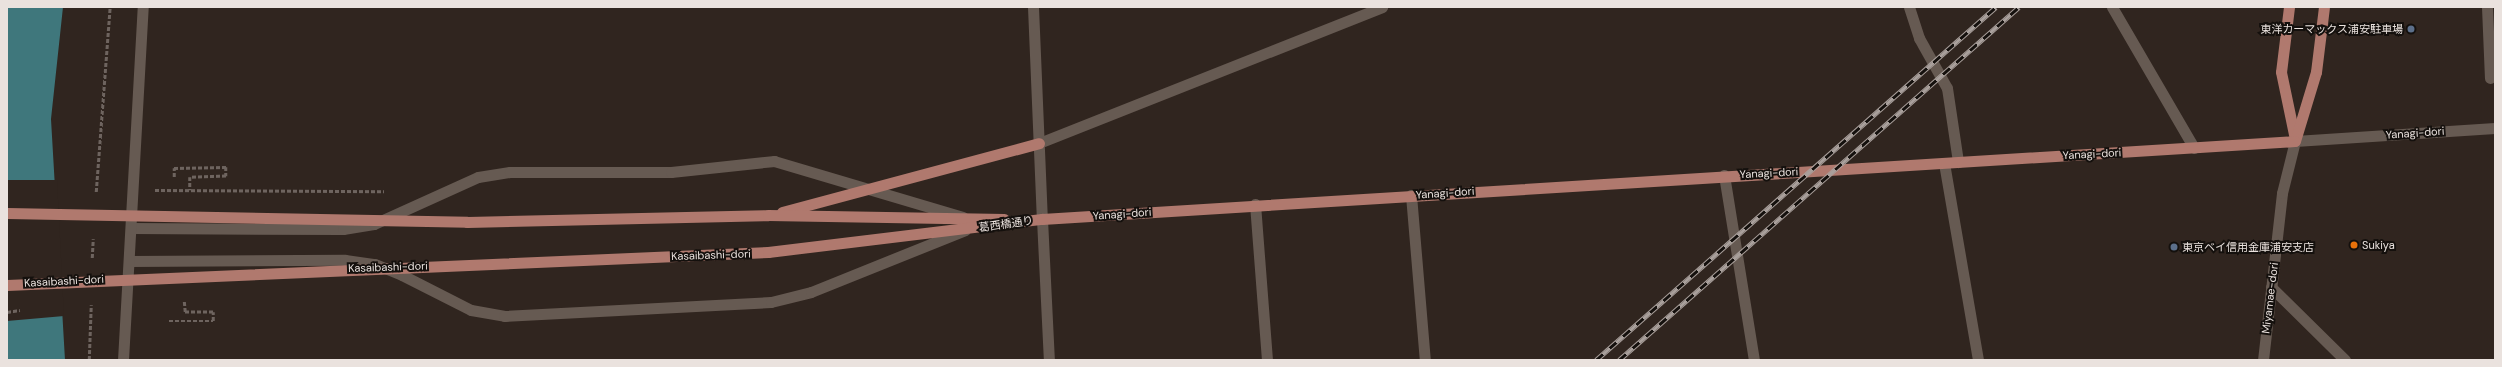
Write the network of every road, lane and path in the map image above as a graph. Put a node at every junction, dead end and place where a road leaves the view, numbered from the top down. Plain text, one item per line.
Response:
1 (110, 7) edge
2 (142, 7) edge
3 (1033, 7) edge
4 (1382, 7) edge
5 (1909, 7) edge
6 (2112, 7) edge
7 (2289, 7) edge
8 (2324, 7) edge
9 (2486, 7) edge
10 (2490, 78) dead end
11 (2495, 128) edge
12 (2295, 141) junction
13 (1039, 143) junction
14 (2194, 148) junction
15 (1958, 162) junction
16 (1944, 163) junction
17 (1724, 175) junction
18 (174, 177) dead end
19 (869, 189) junction
20 (190, 190) dead end
21 (1411, 195) junction
22 (96, 197) dead end
23 (1256, 204) junction
24 (7, 213) edge
25 (768, 215) junction
26 (1042, 219) junction
27 (967, 223) junction
28 (131, 228) junction
29 (93, 236) dead end
30 (768, 252) joint
31 (129, 261) junction
32 (92, 268) dead end
33 (7, 284) edge
34 (2271, 287) junction
35 (91, 298) dead end
36 (184, 298) dead end
37 (169, 321) dead end
38 (89, 360) edge
39 (123, 360) edge
40 (1049, 360) edge
41 (1267, 360) edge
42 (1425, 360) edge
43 (1754, 360) edge
44 (1978, 360) edge
45 (2262, 360) edge
46 (2345, 360) edge

1 - 22 path
2 - 28 street
3 - 13 street
4 - 13 street
5 - 15 street
6 - 14 street
7 - 12 main road
8 - 12 main road
9 - 10 street
11 - 12 street, Yanagi-dori
12 - 14 main road, Yanagi-dori
12 - 34 street, Miyamae-dori
13 - 19 main road
13 - 26 street
14 - 15 main road, Yanagi-dori
15 - 16 main road, Yanagi-dori
16 - 17 main road, Yanagi-dori
16 - 44 street
17 - 21 main road, Yanagi-dori
17 - 43 street
18 - 20 path
19 - 25 main road
19 - 27 street
19 - 28 street
21 - 23 main road, Yanagi-dori
21 - 42 street
23 - 26 main road, Yanagi-dori
23 - 41 street
24 - 25 main road
25 - 27 main road, 葛西橋通り
26 - 27 main road, 葛西橋通り
26 - 40 street
27 - 30 main road, 葛西橋通り
27 - 31 street
28 - 31 street
29 - 32 path
30 - 33 main road, Kasaibashi-dori
31 - 39 street
34 - 45 street, Miyamae-dori
34 - 46 street
35 - 38 path
36 - 37 path

